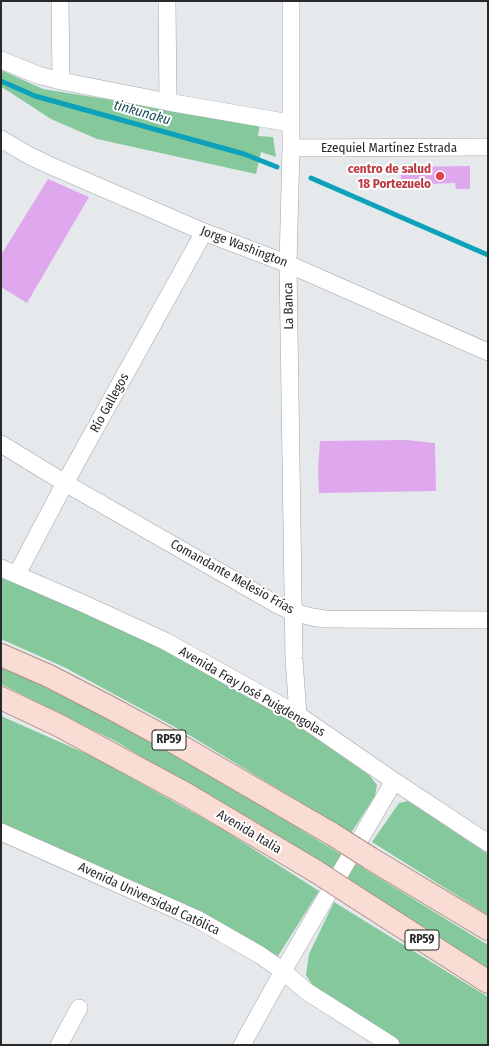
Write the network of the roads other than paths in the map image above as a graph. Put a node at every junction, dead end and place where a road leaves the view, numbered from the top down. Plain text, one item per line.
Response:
1 (60, 1) edge
2 (167, 1) edge
3 (291, 1) edge
4 (1, 60) edge
5 (61, 82) junction
6 (168, 102) junction
7 (290, 123) junction
8 (1, 139) edge
9 (488, 147) edge
10 (291, 148) junction
11 (204, 232) junction
12 (288, 264) junction
13 (488, 352) edge
14 (1, 444) edge
15 (65, 483) junction
16 (1, 568) edge
17 (17, 574) junction
18 (294, 612) junction
19 (488, 620) edge
20 (1, 655) edge
21 (1, 698) edge
22 (298, 715) junction
23 (394, 781) junction
24 (1, 832) edge
25 (488, 842) edge
26 (488, 930) edge
27 (284, 971) junction
28 (488, 982) edge
29 (79, 1008) dead end
30 (59, 1045) edge
31 (242, 1045) edge
32 (391, 1045) edge

1 - 5 street
2 - 6 street
3 - 7 street, La Banca
4 - 5 street
5 - 6 street
6 - 7 street
7 - 10 street, La Banca
8 - 11 street, Jorge Washington
9 - 10 street, Ezequiel Martínez Estrada
10 - 12 street, La Banca
11 - 12 street, Jorge Washington
11 - 15 street, Río Gallegos
12 - 13 street, Jorge Washington
12 - 18 street, La Banca
14 - 15 street, Comandante Melesio Frías
15 - 17 street, Río Gallegos
15 - 18 street, Comandante Melesio Frías
16 - 17 street, Avenida Fray José Puigdengolas
17 - 22 street, Avenida Fray José Puigdengolas
18 - 19 street, Comandante Melesio Frías
18 - 22 street, La Banca
20 - 26 main road, RP59, bridge
21 - 28 main road, Avenida Italia / RP59, bridge
22 - 23 street, Avenida Fray José Puigdengolas
23 - 25 street, Avenida Fray José Puigdengolas
23 - 27 street
24 - 27 street, Avenida Universidad Católica
27 - 31 street
27 - 32 street, Avenida Universidad Católica
29 - 30 street

